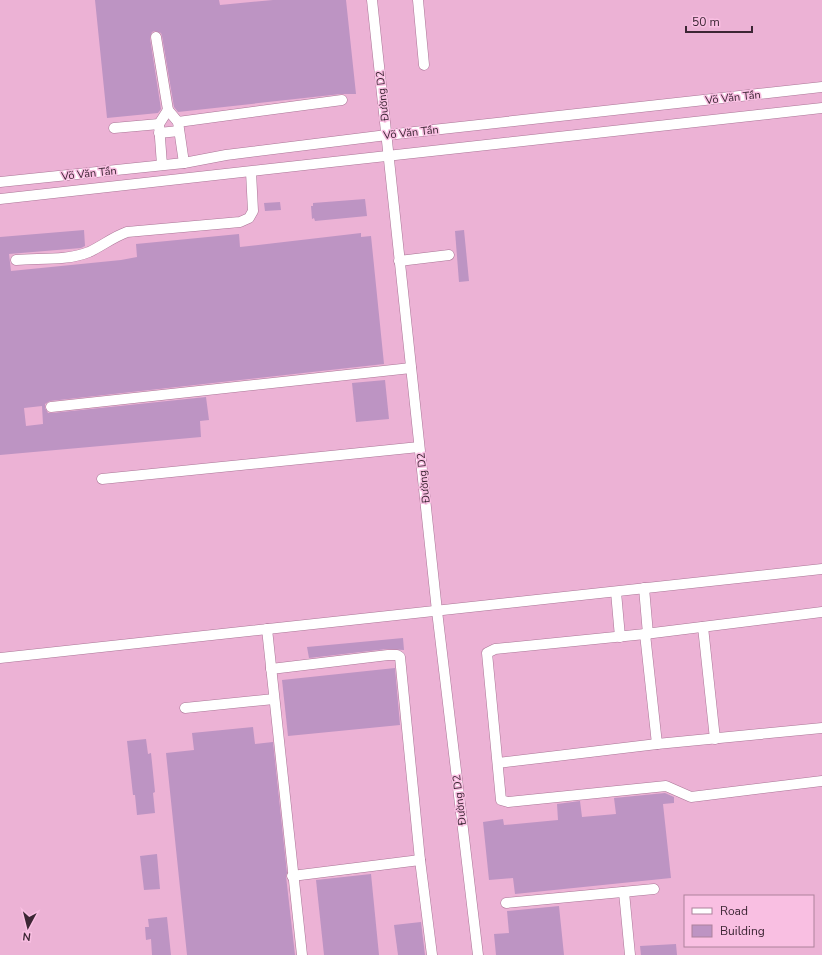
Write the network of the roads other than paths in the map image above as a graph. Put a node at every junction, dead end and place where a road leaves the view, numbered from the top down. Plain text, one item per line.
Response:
1 (372, 0) edge
2 (418, 0) edge
3 (156, 37) dead end
4 (424, 65) dead end
5 (822, 87) edge
6 (342, 100) dead end
7 (822, 108) edge
8 (168, 110) junction
9 (179, 126) junction
10 (114, 128) dead end
11 (159, 128) junction
12 (387, 135) junction
13 (388, 156) junction
14 (184, 163) junction
15 (162, 165) junction
16 (251, 172) junction
17 (0, 182) edge
18 (0, 199) edge
19 (449, 255) dead end
20 (16, 260) dead end
21 (399, 261) junction
22 (411, 368) junction
23 (51, 407) dead end
24 (419, 447) junction
25 (102, 479) dead end
26 (822, 569) edge
27 (644, 588) junction
28 (616, 592) junction
29 (437, 611) junction
30 (822, 612) edge
31 (703, 627) junction
32 (267, 629) junction
33 (647, 634) junction
34 (620, 637) junction
35 (0, 658) edge
36 (271, 669) junction
37 (274, 699) junction
38 (185, 708) dead end
39 (822, 728) edge
40 (715, 739) junction
41 (657, 744) junction
42 (498, 763) junction
43 (822, 781) edge
44 (420, 860) junction
45 (292, 876) junction
46 (654, 889) dead end
47 (624, 892) junction
48 (506, 903) dead end
49 (302, 955) edge
50 (432, 955) edge
51 (478, 955) edge
52 (630, 955) edge

1 - 12 street, Đường D2
2 - 4 street
3 - 8 street
5 - 12 street, Võ Văn Tần
6 - 9 street
7 - 13 street, Võ Văn Tần
8 - 9 street
8 - 11 street
9 - 11 street
9 - 14 street
10 - 11 street
11 - 15 street
12 - 13 street, Đường D2
12 - 14 street, Võ Văn Tần
13 - 16 street, Võ Văn Tần
13 - 21 street, Đường D2
14 - 15 street, Võ Văn Tần
15 - 17 street, Võ Văn Tần
16 - 18 street, Võ Văn Tần
16 - 20 street
19 - 21 street
21 - 22 street, Đường D2
22 - 23 street
22 - 24 street, Đường D2
24 - 25 street
24 - 29 street, Đường D2
26 - 27 street
27 - 28 street
27 - 33 street
28 - 29 street
28 - 34 street
29 - 32 street
29 - 51 street, Đường D2
30 - 31 street
31 - 33 street
31 - 40 street
32 - 35 street
32 - 36 street
33 - 34 street
33 - 41 street
34 - 42 street
36 - 37 street
36 - 44 street
37 - 38 street
37 - 45 street
39 - 40 street
40 - 41 street
41 - 42 street
42 - 43 street
44 - 45 street
44 - 50 street
45 - 49 street
46 - 47 street
47 - 48 street
47 - 52 street

